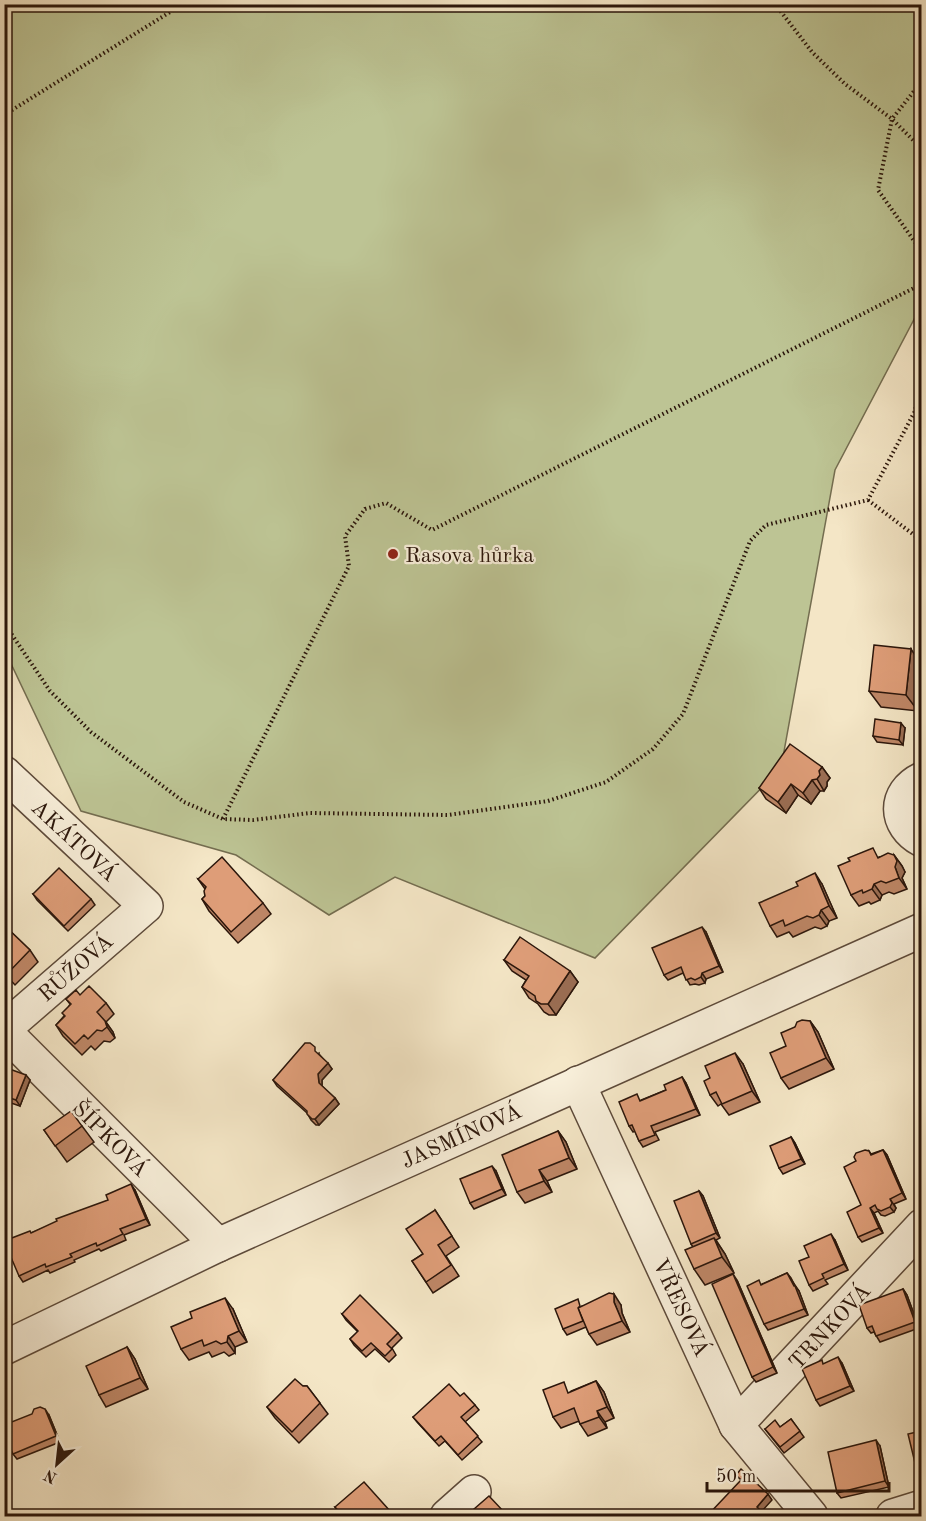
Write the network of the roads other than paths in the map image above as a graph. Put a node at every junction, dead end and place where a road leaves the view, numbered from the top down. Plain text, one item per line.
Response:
1 (4, 773) edge
2 (921, 779) edge
3 (921, 840) edge
4 (146, 906) joint
5 (921, 930) edge
6 (4, 1030) edge
7 (578, 1083) junction
8 (921, 1226) edge
9 (218, 1245) junction
10 (4, 1348) edge
11 (736, 1425) junction
12 (474, 1492) dead end
13 (921, 1507) edge
14 (447, 1516) edge
15 (811, 1516) edge
16 (893, 1516) edge

1 - 4 street, AKÁTOVÁ
2 - 3 street
4 - 6 street, RŮŽOVÁ
5 - 7 street, JASMÍNOVÁ
6 - 9 street, ŠÍPKOVÁ
7 - 9 street, JASMÍNOVÁ
7 - 11 street, VŘESOVÁ
8 - 11 street, TRNKOVÁ
9 - 10 street, JASMÍNOVÁ
11 - 15 street, VŘESOVÁ
12 - 14 street
13 - 16 street

